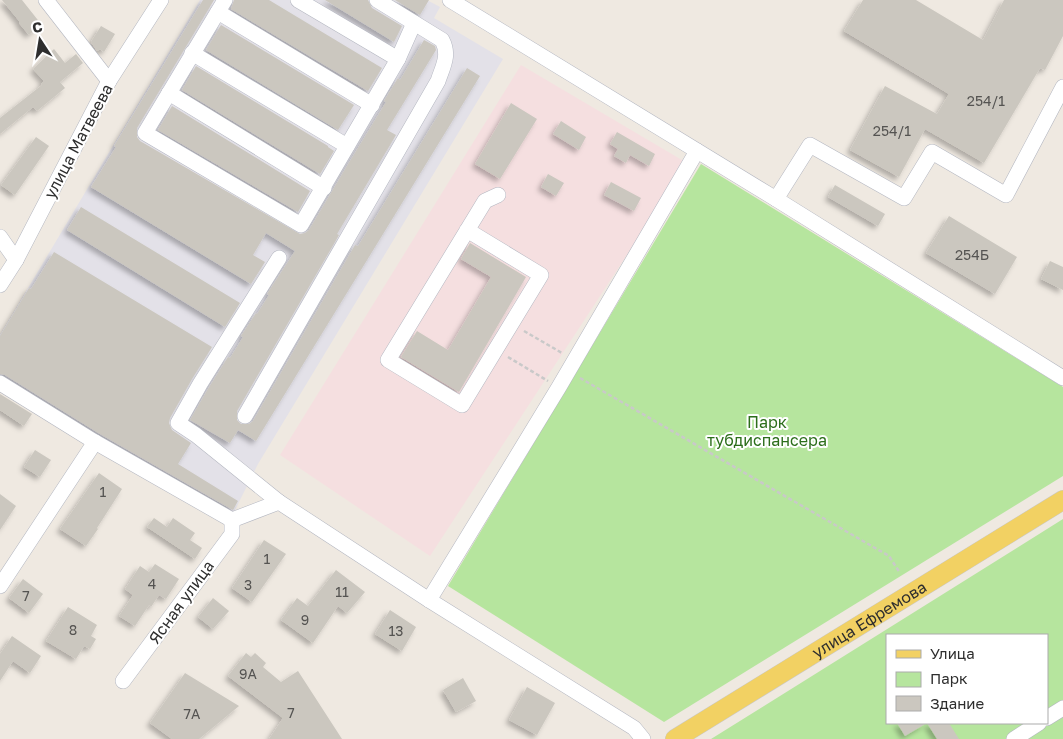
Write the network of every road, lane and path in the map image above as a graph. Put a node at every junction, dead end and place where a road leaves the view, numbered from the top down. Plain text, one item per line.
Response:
1 (46, 0) edge
2 (161, 0) edge
3 (298, 0) edge
4 (377, 0) edge
5 (450, 0) edge
6 (221, 6) edge
7 (414, 23) junction
8 (192, 53) junction
9 (398, 59) junction
10 (109, 81) junction
11 (1063, 87) edge
12 (169, 93) junction
13 (372, 105) junction
14 (347, 146) junction
15 (698, 152) junction
16 (324, 188) junction
17 (498, 195) dead end
18 (776, 199) junction
19 (467, 230) junction
20 (0, 237) edge
21 (279, 258) dead end
22 (16, 260) junction
23 (0, 285) edge
24 (512, 324) junction
25 (496, 350) junction
26 (571, 366) junction
27 (1063, 378) edge
28 (0, 383) edge
29 (559, 387) junction
30 (245, 416) dead end
31 (95, 442) junction
32 (1063, 500) edge
33 (279, 502) junction
34 (232, 520) junction
35 (900, 573) dead end
36 (0, 586) edge
37 (430, 600) junction
38 (123, 681) dead end
39 (1063, 708) edge
40 (1048, 717) edge
41 (1037, 724) edge
42 (643, 739) edge
43 (675, 739) edge
44 (1014, 739) edge

1 - 10 street
2 - 10 street, улица Матвеева
3 - 9 street
4 - 7 street
5 - 15 street
6 - 8 street
6 - 13 street
7 - 9 street
7 - 30 street
8 - 12 street
8 - 14 street
9 - 13 street
10 - 22 street, улица Матвеева
11 - 18 street
12 - 16 street
12 - 16 street
13 - 14 street
14 - 16 street
15 - 18 street
15 - 26 street
17 - 19 street
18 - 27 street
19 - 24 street
19 - 25 street
20 - 22 street
21 - 33 street
22 - 23 street, улица Матвеева
24 - 25 street
24 - 26 path
25 - 29 path
26 - 29 street
26 - 35 path
28 - 31 street
29 - 37 street
31 - 34 street
31 - 36 street
32 - 43 main road, улица Ефремова
33 - 34 street
33 - 37 street
34 - 38 street, Ясная улица
37 - 42 street
39 - 40 street
41 - 44 street

